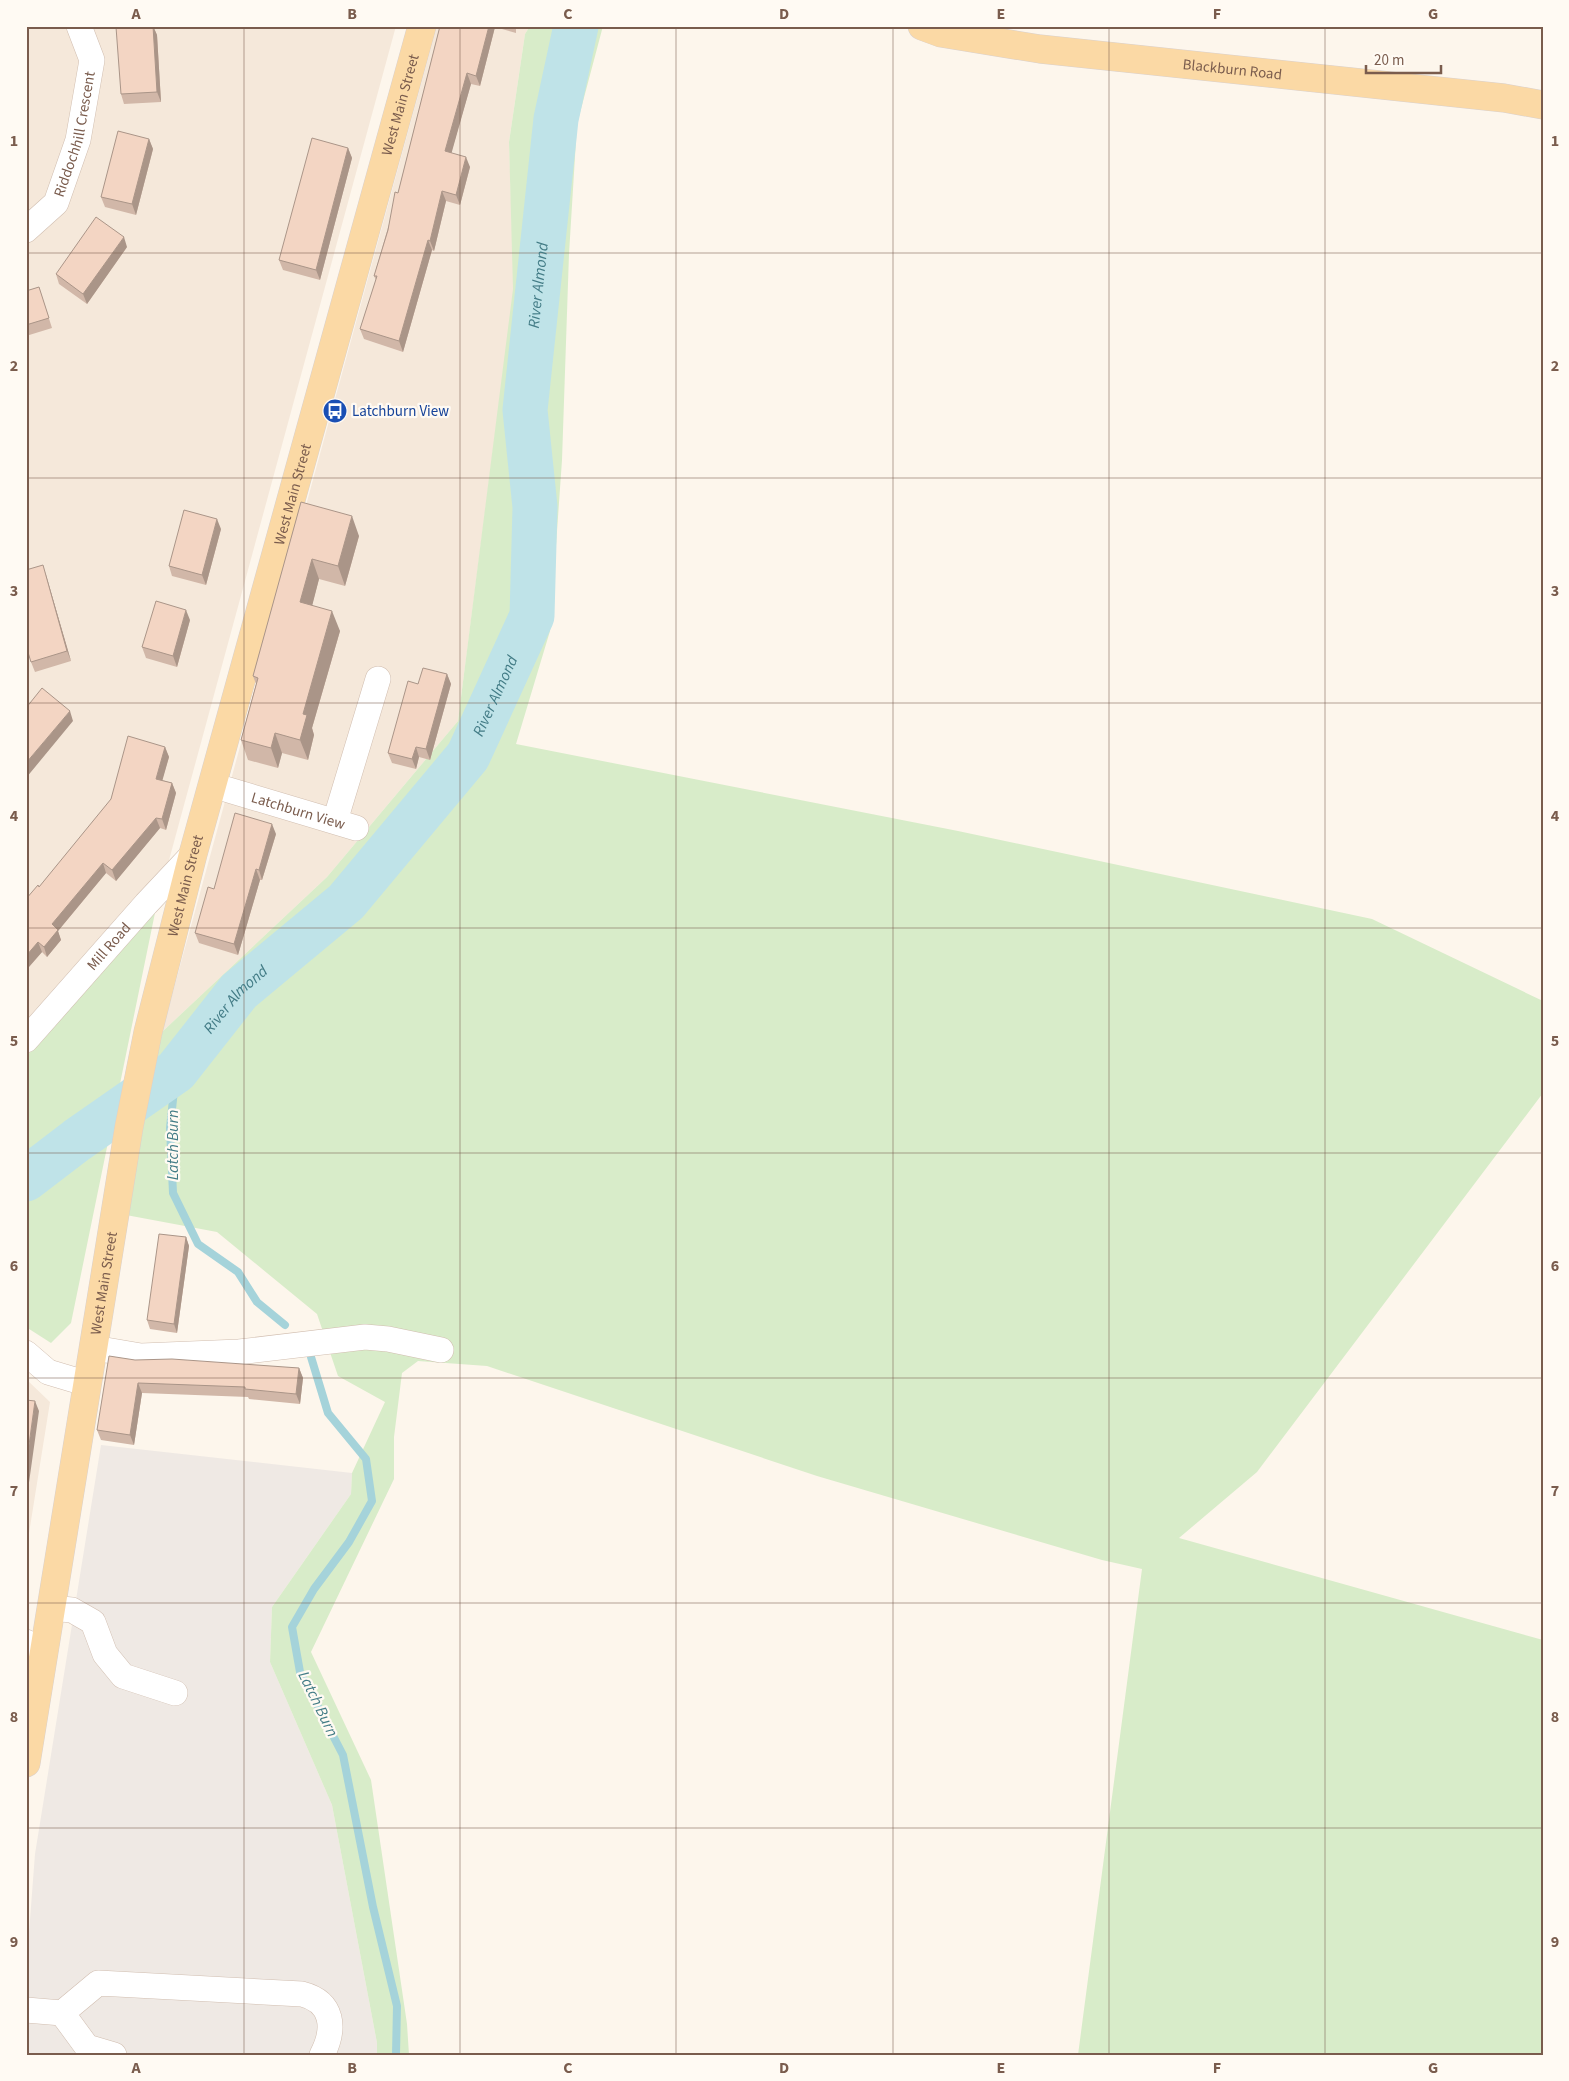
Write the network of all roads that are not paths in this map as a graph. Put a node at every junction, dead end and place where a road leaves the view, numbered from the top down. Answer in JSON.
{"nodes":[{"id":1,"x":79,"y":26,"type":"edge"},
{"id":2,"x":422,"y":26,"type":"edge"},
{"id":3,"x":922,"y":26,"type":"edge"},
{"id":4,"x":1543,"y":105,"type":"edge"},
{"id":5,"x":26,"y":230,"type":"edge"},
{"id":6,"x":378,"y":679,"type":"dead end"},
{"id":7,"x":212,"y":785,"type":"junction"},
{"id":8,"x":193,"y":854,"type":"junction"},
{"id":9,"x":26,"y":1040,"type":"edge"},
{"id":10,"x":94,"y":1348,"type":"junction"},
{"id":11,"x":441,"y":1350,"type":"dead end"},
{"id":12,"x":26,"y":1352,"type":"edge"},
{"id":13,"x":88,"y":1384,"type":"junction"},
{"id":14,"x":52,"y":1608,"type":"junction"},
{"id":15,"x":35,"y":1650,"type":"edge"},
{"id":16,"x":174,"y":1693,"type":"dead end"},
{"id":17,"x":26,"y":1763,"type":"edge"},
{"id":18,"x":26,"y":2010,"type":"edge"},
{"id":19,"x":62,"y":2013,"type":"junction"},
{"id":20,"x":114,"y":2055,"type":"edge"},
{"id":21,"x":322,"y":2055,"type":"edge"}],
"edges":[{"from":1,"to":5,"type":"street","name":"Riddochhill Crescent"},
{"from":2,"to":7,"type":"main road","name":"West Main Street"},
{"from":3,"to":4,"type":"main road","name":"Blackburn Road"},
{"from":6,"to":7,"type":"street","name":"Latchburn View"},
{"from":7,"to":8,"type":"main road","name":"West Main Street"},
{"from":8,"to":9,"type":"street","name":"Mill Road"},
{"from":8,"to":10,"type":"main road","name":"West Main Street"},
{"from":10,"to":11,"type":"street"},
{"from":10,"to":13,"type":"main road","name":"West Main Street"},
{"from":12,"to":13,"type":"street"},
{"from":13,"to":14,"type":"main road","name":"West Main Street"},
{"from":14,"to":15,"type":"main road","name":"West Main Street"},
{"from":14,"to":16,"type":"street"},
{"from":15,"to":17,"type":"main road","name":"West Main Street"},
{"from":18,"to":19,"type":"street"},
{"from":19,"to":20,"type":"street"},
{"from":19,"to":21,"type":"street"}]}
